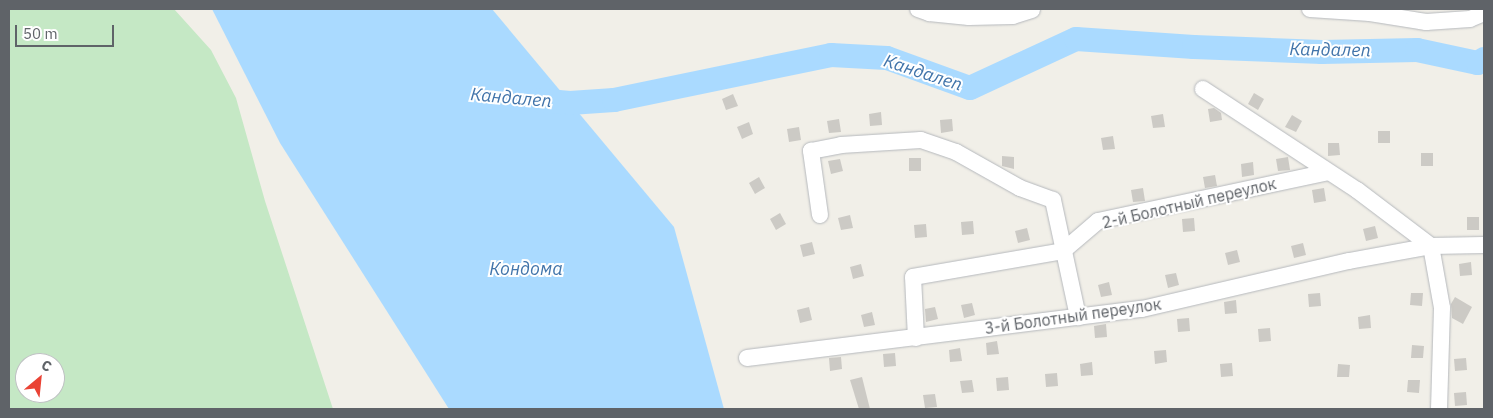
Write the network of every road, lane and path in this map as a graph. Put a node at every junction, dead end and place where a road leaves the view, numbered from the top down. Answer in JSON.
{"nodes":[{"id":1,"x":918,"y":9,"type":"edge"},
{"id":2,"x":1310,"y":9,"type":"edge"},
{"id":3,"x":1032,"y":10,"type":"dead end"},
{"id":4,"x":1484,"y":13,"type":"edge"},
{"id":5,"x":1203,"y":89,"type":"dead end"},
{"id":6,"x":1328,"y":172,"type":"junction"},
{"id":7,"x":820,"y":216,"type":"dead end"},
{"id":8,"x":1484,"y":245,"type":"edge"},
{"id":9,"x":1431,"y":246,"type":"junction"},
{"id":10,"x":1063,"y":251,"type":"junction"},
{"id":11,"x":1078,"y":317,"type":"junction"},
{"id":12,"x":916,"y":338,"type":"junction"},
{"id":13,"x":747,"y":358,"type":"dead end"},
{"id":14,"x":1439,"y":409,"type":"edge"}],
"edges":[{"from":1,"to":3,"type":"street"},
{"from":2,"to":4,"type":"street"},
{"from":5,"to":6,"type":"street"},
{"from":6,"to":9,"type":"street"},
{"from":6,"to":10,"type":"street","name":"2-й Болотный переулок"},
{"from":7,"to":10,"type":"street"},
{"from":8,"to":9,"type":"street","name":"3-й Болотный переулок"},
{"from":9,"to":11,"type":"street","name":"3-й Болотный переулок"},
{"from":9,"to":14,"type":"street"},
{"from":10,"to":11,"type":"street"},
{"from":10,"to":12,"type":"street"},
{"from":11,"to":12,"type":"street","name":"3-й Болотный переулок"},
{"from":12,"to":13,"type":"street","name":"3-й Болотный переулок"}]}
